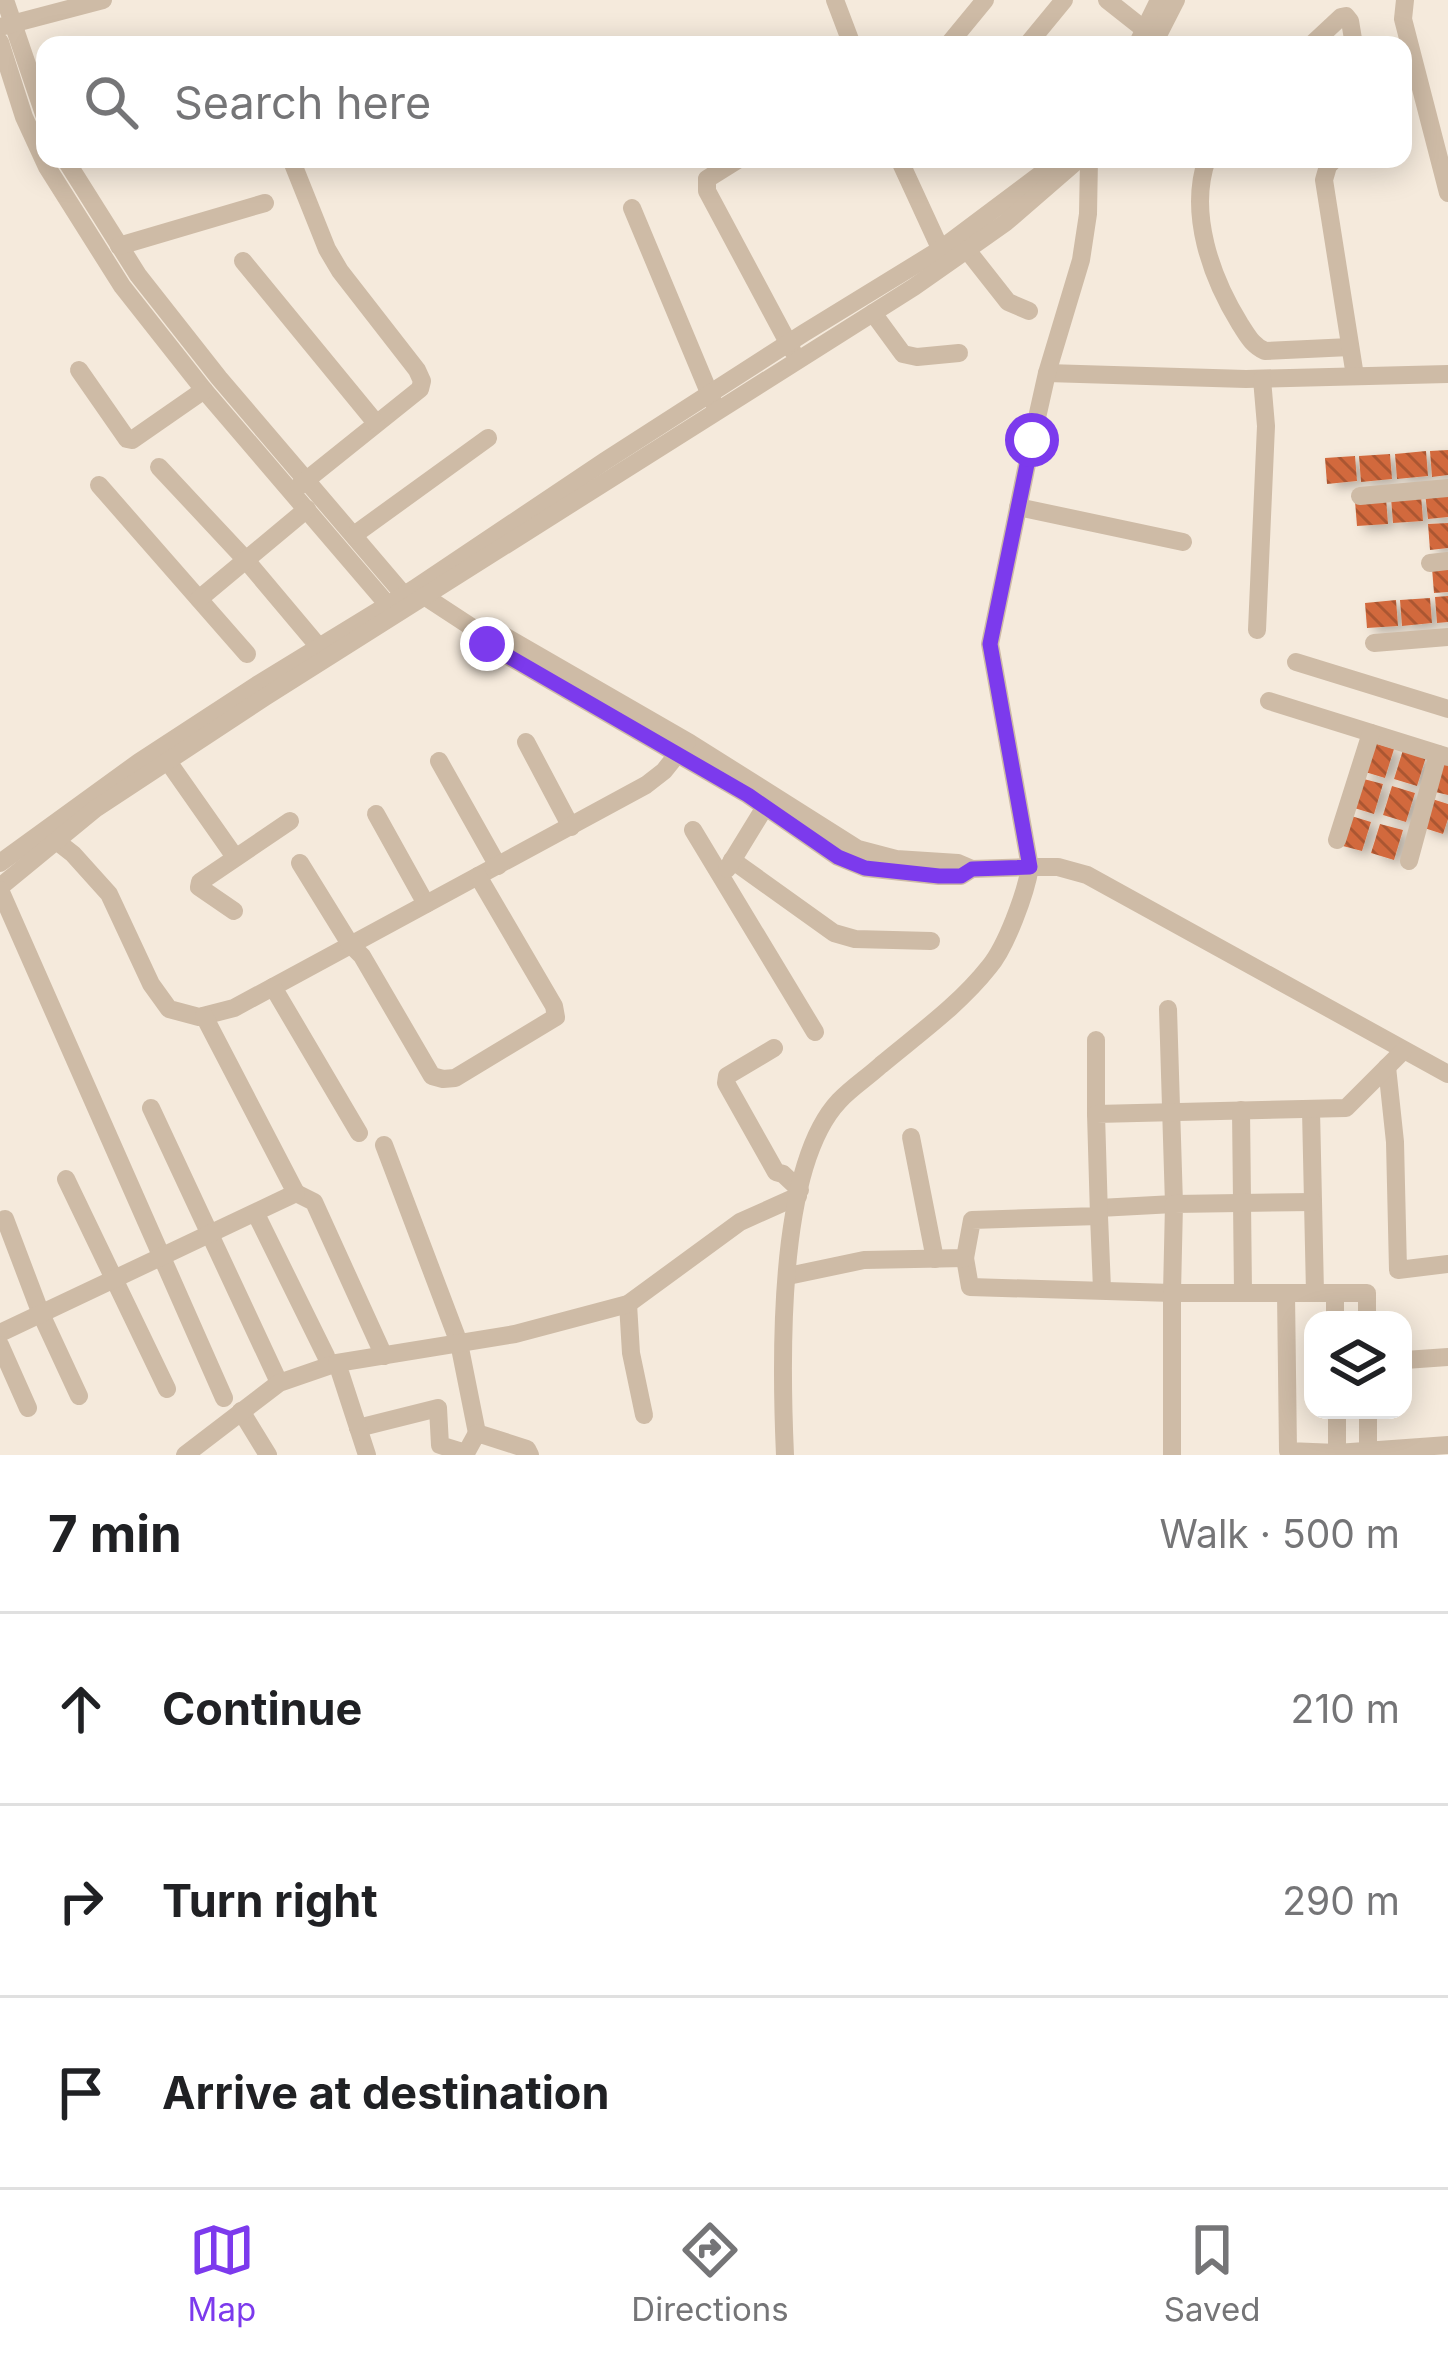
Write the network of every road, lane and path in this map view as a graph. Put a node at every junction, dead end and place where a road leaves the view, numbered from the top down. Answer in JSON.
{"nodes":[{"id":1,"x":5,"y":0,"type":"edge"},
{"id":2,"x":103,"y":0,"type":"edge"},
{"id":3,"x":835,"y":0,"type":"edge"},
{"id":4,"x":985,"y":0,"type":"edge"},
{"id":5,"x":1064,"y":0,"type":"edge"},
{"id":6,"x":1107,"y":0,"type":"edge"},
{"id":7,"x":1159,"y":0,"type":"edge"},
{"id":8,"x":1176,"y":0,"type":"edge"},
{"id":9,"x":1405,"y":0,"type":"edge"},
{"id":10,"x":7,"y":25,"type":"edge"},
{"id":11,"x":849,"y":36,"type":"edge"},
{"id":12,"x":955,"y":36,"type":"edge"},
{"id":13,"x":1034,"y":36,"type":"edge"},
{"id":14,"x":1141,"y":36,"type":"edge"},
{"id":15,"x":1146,"y":36,"type":"edge"},
{"id":16,"x":1148,"y":36,"type":"edge"},
{"id":17,"x":1321,"y":36,"type":"edge"},
{"id":18,"x":1352,"y":36,"type":"edge"},
{"id":19,"x":1407,"y":36,"type":"edge"},
{"id":20,"x":0,"y":42,"type":"edge"},
{"id":21,"x":1412,"y":54,"type":"edge"},
{"id":22,"x":36,"y":95,"type":"edge"},
{"id":23,"x":36,"y":130,"type":"edge"},
{"id":24,"x":69,"y":168,"type":"edge"},
{"id":25,"x":70,"y":168,"type":"edge"},
{"id":26,"x":295,"y":168,"type":"edge"},
{"id":27,"x":725,"y":168,"type":"edge"},
{"id":28,"x":903,"y":168,"type":"edge"},
{"id":29,"x":1050,"y":168,"type":"edge"},
{"id":30,"x":1069,"y":168,"type":"edge"},
{"id":31,"x":1089,"y":168,"type":"edge"},
{"id":32,"x":1205,"y":168,"type":"edge"},
{"id":33,"x":1327,"y":168,"type":"edge"},
{"id":34,"x":1448,"y":194,"type":"edge"},
{"id":35,"x":265,"y":203,"type":"dead end"},
{"id":36,"x":632,"y":208,"type":"dead end"},
{"id":37,"x":119,"y":246,"type":"junction"},
{"id":38,"x":967,"y":250,"type":"junction"},
{"id":39,"x":944,"y":256,"type":"junction"},
{"id":40,"x":243,"y":261,"type":"dead end"},
{"id":41,"x":122,"y":269,"type":"junction"},
{"id":42,"x":1029,"y":311,"type":"dead end"},
{"id":43,"x":873,"y":313,"type":"junction"},
{"id":44,"x":1350,"y":346,"type":"junction"},
{"id":45,"x":793,"y":351,"type":"junction"},
{"id":46,"x":959,"y":353,"type":"dead end"},
{"id":47,"x":79,"y":370,"type":"dead end"},
{"id":48,"x":1047,"y":373,"type":"junction"},
{"id":49,"x":1448,"y":374,"type":"edge"},
{"id":50,"x":1355,"y":376,"type":"junction"},
{"id":51,"x":1262,"y":379,"type":"junction"},
{"id":52,"x":204,"y":390,"type":"junction"},
{"id":53,"x":714,"y":403,"type":"junction"},
{"id":54,"x":376,"y":424,"type":"junction"},
{"id":55,"x":488,"y":437,"type":"dead end"},
{"id":56,"x":159,"y":467,"type":"dead end"},
{"id":57,"x":99,"y":485,"type":"dead end"},
{"id":58,"x":298,"y":487,"type":"junction"},
{"id":59,"x":1448,"y":488,"type":"edge"},
{"id":60,"x":1360,"y":496,"type":"dead end"},
{"id":61,"x":1018,"y":507,"type":"junction"},
{"id":62,"x":307,"y":509,"type":"junction"},
{"id":63,"x":354,"y":535,"type":"junction"},
{"id":64,"x":1183,"y":542,"type":"dead end"},
{"id":65,"x":245,"y":559,"type":"junction"},
{"id":66,"x":408,"y":597,"type":"junction"},
{"id":67,"x":199,"y":599,"type":"junction"},
{"id":68,"x":1257,"y":630,"type":"dead end"},
{"id":69,"x":1448,"y":637,"type":"edge"},
{"id":70,"x":1374,"y":643,"type":"dead end"},
{"id":71,"x":319,"y":647,"type":"junction"},
{"id":72,"x":247,"y":654,"type":"dead end"},
{"id":73,"x":1295,"y":662,"type":"dead end"},
{"id":74,"x":1269,"y":701,"type":"dead end"},
{"id":75,"x":1448,"y":709,"type":"edge"},
{"id":76,"x":1371,"y":733,"type":"junction"},
{"id":77,"x":526,"y":742,"type":"dead end"},
{"id":78,"x":683,"y":748,"type":"junction"},
{"id":79,"x":1443,"y":755,"type":"edge"},
{"id":80,"x":164,"y":756,"type":"junction"},
{"id":81,"x":440,"y":760,"type":"dead end"},
{"id":82,"x":765,"y":807,"type":"junction"},
{"id":83,"x":376,"y":814,"type":"dead end"},
{"id":84,"x":290,"y":821,"type":"dead end"},
{"id":85,"x":571,"y":827,"type":"junction"},
{"id":86,"x":693,"y":830,"type":"dead end"},
{"id":87,"x":49,"y":836,"type":"junction"},
{"id":88,"x":1337,"y":839,"type":"dead end"},
{"id":89,"x":235,"y":857,"type":"junction"},
{"id":90,"x":732,"y":860,"type":"junction"},
{"id":91,"x":1409,"y":861,"type":"dead end"},
{"id":92,"x":0,"y":863,"type":"edge"},
{"id":93,"x":301,"y":863,"type":"dead end"},
{"id":94,"x":498,"y":866,"type":"junction"},
{"id":95,"x":1030,"y":867,"type":"junction"},
{"id":96,"x":972,"y":869,"type":"junction"},
{"id":97,"x":478,"y":877,"type":"junction"},
{"id":98,"x":722,"y":878,"type":"junction"},
{"id":99,"x":0,"y":888,"type":"edge"},
{"id":100,"x":426,"y":904,"type":"junction"},
{"id":101,"x":234,"y":910,"type":"dead end"},
{"id":102,"x":931,"y":941,"type":"dead end"},
{"id":103,"x":350,"y":944,"type":"junction"},
{"id":104,"x":273,"y":987,"type":"junction"},
{"id":105,"x":1168,"y":1009,"type":"dead end"},
{"id":106,"x":204,"y":1016,"type":"junction"},
{"id":107,"x":814,"y":1032,"type":"dead end"},
{"id":108,"x":1096,"y":1040,"type":"dead end"},
{"id":109,"x":774,"y":1048,"type":"dead end"},
{"id":110,"x":1403,"y":1051,"type":"junction"},
{"id":111,"x":1387,"y":1067,"type":"junction"},
{"id":112,"x":1448,"y":1074,"type":"edge"},
{"id":113,"x":151,"y":1108,"type":"dead end"},
{"id":114,"x":1311,"y":1110,"type":"junction"},
{"id":115,"x":1241,"y":1111,"type":"junction"},
{"id":116,"x":1170,"y":1112,"type":"junction"},
{"id":117,"x":1096,"y":1114,"type":"junction"},
{"id":118,"x":358,"y":1133,"type":"dead end"},
{"id":119,"x":911,"y":1137,"type":"dead end"},
{"id":120,"x":384,"y":1145,"type":"dead end"},
{"id":121,"x":66,"y":1179,"type":"dead end"},
{"id":122,"x":296,"y":1193,"type":"junction"},
{"id":123,"x":799,"y":1193,"type":"junction"},
{"id":124,"x":1243,"y":1202,"type":"junction"},
{"id":125,"x":1313,"y":1202,"type":"junction"},
{"id":126,"x":1174,"y":1204,"type":"junction"},
{"id":127,"x":1099,"y":1212,"type":"junction"},
{"id":128,"x":256,"y":1214,"type":"junction"},
{"id":129,"x":5,"y":1219,"type":"dead end"},
{"id":130,"x":209,"y":1234,"type":"junction"},
{"id":131,"x":161,"y":1258,"type":"junction"},
{"id":132,"x":965,"y":1258,"type":"junction"},
{"id":133,"x":934,"y":1259,"type":"junction"},
{"id":134,"x":1448,"y":1264,"type":"edge"},
{"id":135,"x":788,"y":1276,"type":"junction"},
{"id":136,"x":113,"y":1280,"type":"junction"},
{"id":137,"x":1102,"y":1289,"type":"junction"},
{"id":138,"x":1172,"y":1293,"type":"junction"},
{"id":139,"x":1243,"y":1293,"type":"junction"},
{"id":140,"x":1286,"y":1293,"type":"junction"},
{"id":141,"x":1325,"y":1293,"type":"junction"},
{"id":142,"x":628,"y":1304,"type":"junction"},
{"id":143,"x":1332,"y":1311,"type":"edge"},
{"id":144,"x":1367,"y":1311,"type":"edge"},
{"id":145,"x":41,"y":1314,"type":"junction"},
{"id":146,"x":0,"y":1333,"type":"edge"},
{"id":147,"x":459,"y":1343,"type":"junction"},
{"id":148,"x":0,"y":1345,"type":"edge"},
{"id":149,"x":384,"y":1356,"type":"junction"},
{"id":150,"x":1448,"y":1357,"type":"edge"},
{"id":151,"x":332,"y":1360,"type":"junction"},
{"id":152,"x":1412,"y":1360,"type":"edge"},
{"id":153,"x":276,"y":1376,"type":"dead end"},
{"id":154,"x":166,"y":1389,"type":"dead end"},
{"id":155,"x":80,"y":1396,"type":"dead end"},
{"id":156,"x":233,"y":1404,"type":"junction"},
{"id":157,"x":28,"y":1408,"type":"dead end"},
{"id":158,"x":644,"y":1415,"type":"dead end"},
{"id":159,"x":1336,"y":1419,"type":"edge"},
{"id":160,"x":1368,"y":1419,"type":"edge"},
{"id":161,"x":358,"y":1428,"type":"junction"},
{"id":162,"x":477,"y":1433,"type":"junction"},
{"id":163,"x":1448,"y":1445,"type":"edge"},
{"id":164,"x":1369,"y":1451,"type":"junction"},
{"id":165,"x":1337,"y":1453,"type":"edge"},
{"id":166,"x":185,"y":1455,"type":"edge"},
{"id":167,"x":268,"y":1455,"type":"edge"},
{"id":168,"x":367,"y":1455,"type":"edge"},
{"id":169,"x":530,"y":1455,"type":"edge"},
{"id":170,"x":785,"y":1455,"type":"edge"},
{"id":171,"x":1172,"y":1455,"type":"edge"}],
"edges":[{"from":1,"to":10,"type":"street"},
{"from":2,"to":10,"type":"street"},
{"from":3,"to":11,"type":"street"},
{"from":4,"to":12,"type":"street"},
{"from":5,"to":13,"type":"street"},
{"from":6,"to":14,"type":"street"},
{"from":7,"to":15,"type":"street"},
{"from":8,"to":16,"type":"street"},
{"from":9,"to":19,"type":"street"},
{"from":10,"to":22,"type":"street"},
{"from":17,"to":18,"type":"street"},
{"from":20,"to":23,"type":"street"},
{"from":21,"to":34,"type":"street"},
{"from":24,"to":41,"type":"street"},
{"from":25,"to":37,"type":"street"},
{"from":26,"to":54,"type":"street"},
{"from":27,"to":45,"type":"street"},
{"from":28,"to":39,"type":"street"},
{"from":29,"to":39,"type":"street"},
{"from":30,"to":38,"type":"street"},
{"from":31,"to":48,"type":"street"},
{"from":32,"to":44,"type":"street"},
{"from":33,"to":44,"type":"street"},
{"from":35,"to":37,"type":"street"},
{"from":36,"to":53,"type":"street"},
{"from":37,"to":41,"type":"street"},
{"from":38,"to":39,"type":"street"},
{"from":38,"to":42,"type":"street"},
{"from":39,"to":43,"type":"street"},
{"from":39,"to":45,"type":"street"},
{"from":40,"to":54,"type":"street"},
{"from":41,"to":52,"type":"street"},
{"from":41,"to":58,"type":"street"},
{"from":43,"to":45,"type":"street"},
{"from":43,"to":46,"type":"street"},
{"from":44,"to":50,"type":"street"},
{"from":45,"to":53,"type":"street"},
{"from":47,"to":52,"type":"street"},
{"from":48,"to":51,"type":"street"},
{"from":48,"to":61,"type":"street"},
{"from":49,"to":50,"type":"street"},
{"from":50,"to":51,"type":"street"},
{"from":51,"to":68,"type":"street"},
{"from":52,"to":58,"type":"street"},
{"from":53,"to":66,"type":"street"},
{"from":54,"to":58,"type":"street"},
{"from":55,"to":63,"type":"street"},
{"from":56,"to":65,"type":"street"},
{"from":57,"to":67,"type":"street"},
{"from":58,"to":62,"type":"street"},
{"from":58,"to":63,"type":"street"},
{"from":59,"to":60,"type":"street"},
{"from":61,"to":64,"type":"street"},
{"from":61,"to":95,"type":"street"},
{"from":62,"to":65,"type":"street"},
{"from":62,"to":66,"type":"street"},
{"from":63,"to":66,"type":"street"},
{"from":65,"to":67,"type":"street"},
{"from":65,"to":71,"type":"street"},
{"from":66,"to":71,"type":"street"},
{"from":66,"to":78,"type":"street"},
{"from":66,"to":80,"type":"street"},
{"from":67,"to":72,"type":"street"},
{"from":69,"to":70,"type":"street"},
{"from":71,"to":80,"type":"street"},
{"from":73,"to":75,"type":"street"},
{"from":74,"to":76,"type":"street"},
{"from":76,"to":79,"type":"street"},
{"from":76,"to":88,"type":"street"},
{"from":77,"to":85,"type":"street"},
{"from":78,"to":82,"type":"street"},
{"from":78,"to":85,"type":"street"},
{"from":78,"to":96,"type":"street"},
{"from":79,"to":91,"type":"street"},
{"from":80,"to":87,"type":"street"},
{"from":80,"to":89,"type":"street"},
{"from":81,"to":94,"type":"street"},
{"from":82,"to":90,"type":"street"},
{"from":82,"to":96,"type":"street"},
{"from":83,"to":100,"type":"street"},
{"from":84,"to":89,"type":"street"},
{"from":85,"to":94,"type":"street"},
{"from":86,"to":98,"type":"street"},
{"from":87,"to":92,"type":"street"},
{"from":87,"to":99,"type":"street"},
{"from":87,"to":106,"type":"street"},
{"from":89,"to":101,"type":"street"},
{"from":90,"to":98,"type":"street"},
{"from":90,"to":102,"type":"street"},
{"from":93,"to":103,"type":"street"},
{"from":94,"to":97,"type":"street"},
{"from":95,"to":96,"type":"street"},
{"from":95,"to":110,"type":"street"},
{"from":95,"to":123,"type":"street"},
{"from":97,"to":100,"type":"street"},
{"from":97,"to":103,"type":"street"},
{"from":98,"to":107,"type":"street"},
{"from":99,"to":131,"type":"street"},
{"from":100,"to":103,"type":"street"},
{"from":103,"to":104,"type":"street"},
{"from":104,"to":106,"type":"street"},
{"from":104,"to":118,"type":"street"},
{"from":105,"to":116,"type":"street"},
{"from":106,"to":122,"type":"street"},
{"from":108,"to":117,"type":"street"},
{"from":109,"to":123,"type":"street"},
{"from":110,"to":111,"type":"street"},
{"from":110,"to":112,"type":"street"},
{"from":111,"to":114,"type":"street"},
{"from":111,"to":134,"type":"street"},
{"from":113,"to":130,"type":"street"},
{"from":114,"to":115,"type":"street"},
{"from":114,"to":125,"type":"street"},
{"from":115,"to":116,"type":"street"},
{"from":115,"to":124,"type":"street"},
{"from":116,"to":117,"type":"street"},
{"from":116,"to":126,"type":"street"},
{"from":117,"to":127,"type":"street"},
{"from":119,"to":133,"type":"street"},
{"from":120,"to":147,"type":"street"},
{"from":121,"to":136,"type":"street"},
{"from":122,"to":128,"type":"street"},
{"from":122,"to":149,"type":"street"},
{"from":123,"to":135,"type":"street"},
{"from":123,"to":142,"type":"street"},
{"from":124,"to":125,"type":"street"},
{"from":124,"to":126,"type":"street"},
{"from":124,"to":139,"type":"street"},
{"from":125,"to":141,"type":"street"},
{"from":126,"to":127,"type":"street"},
{"from":126,"to":138,"type":"street"},
{"from":127,"to":132,"type":"street"},
{"from":127,"to":137,"type":"street"},
{"from":128,"to":130,"type":"street"},
{"from":128,"to":151,"type":"street"},
{"from":129,"to":145,"type":"street"},
{"from":130,"to":131,"type":"street"},
{"from":130,"to":153,"type":"street"},
{"from":131,"to":136,"type":"street"},
{"from":131,"to":156,"type":"street"},
{"from":132,"to":133,"type":"street"},
{"from":132,"to":137,"type":"street"},
{"from":133,"to":135,"type":"street"},
{"from":135,"to":170,"type":"street"},
{"from":136,"to":145,"type":"street"},
{"from":136,"to":154,"type":"street"},
{"from":137,"to":138,"type":"street"},
{"from":138,"to":139,"type":"street"},
{"from":138,"to":171,"type":"street"},
{"from":139,"to":140,"type":"street"},
{"from":140,"to":141,"type":"street"},
{"from":140,"to":165,"type":"street"},
{"from":141,"to":143,"type":"street"},
{"from":141,"to":144,"type":"street"},
{"from":142,"to":147,"type":"street"},
{"from":142,"to":158,"type":"street"},
{"from":145,"to":146,"type":"street"},
{"from":145,"to":155,"type":"street"},
{"from":147,"to":149,"type":"street"},
{"from":147,"to":162,"type":"street"},
{"from":148,"to":157,"type":"street"},
{"from":149,"to":151,"type":"street"},
{"from":150,"to":152,"type":"street"},
{"from":151,"to":156,"type":"street"},
{"from":151,"to":161,"type":"street"},
{"from":156,"to":166,"type":"street"},
{"from":156,"to":167,"type":"street"},
{"from":159,"to":165,"type":"street"},
{"from":160,"to":164,"type":"street"},
{"from":161,"to":162,"type":"street"},
{"from":161,"to":168,"type":"street"},
{"from":162,"to":169,"type":"street"},
{"from":163,"to":164,"type":"street"},
{"from":164,"to":165,"type":"street"}]}
